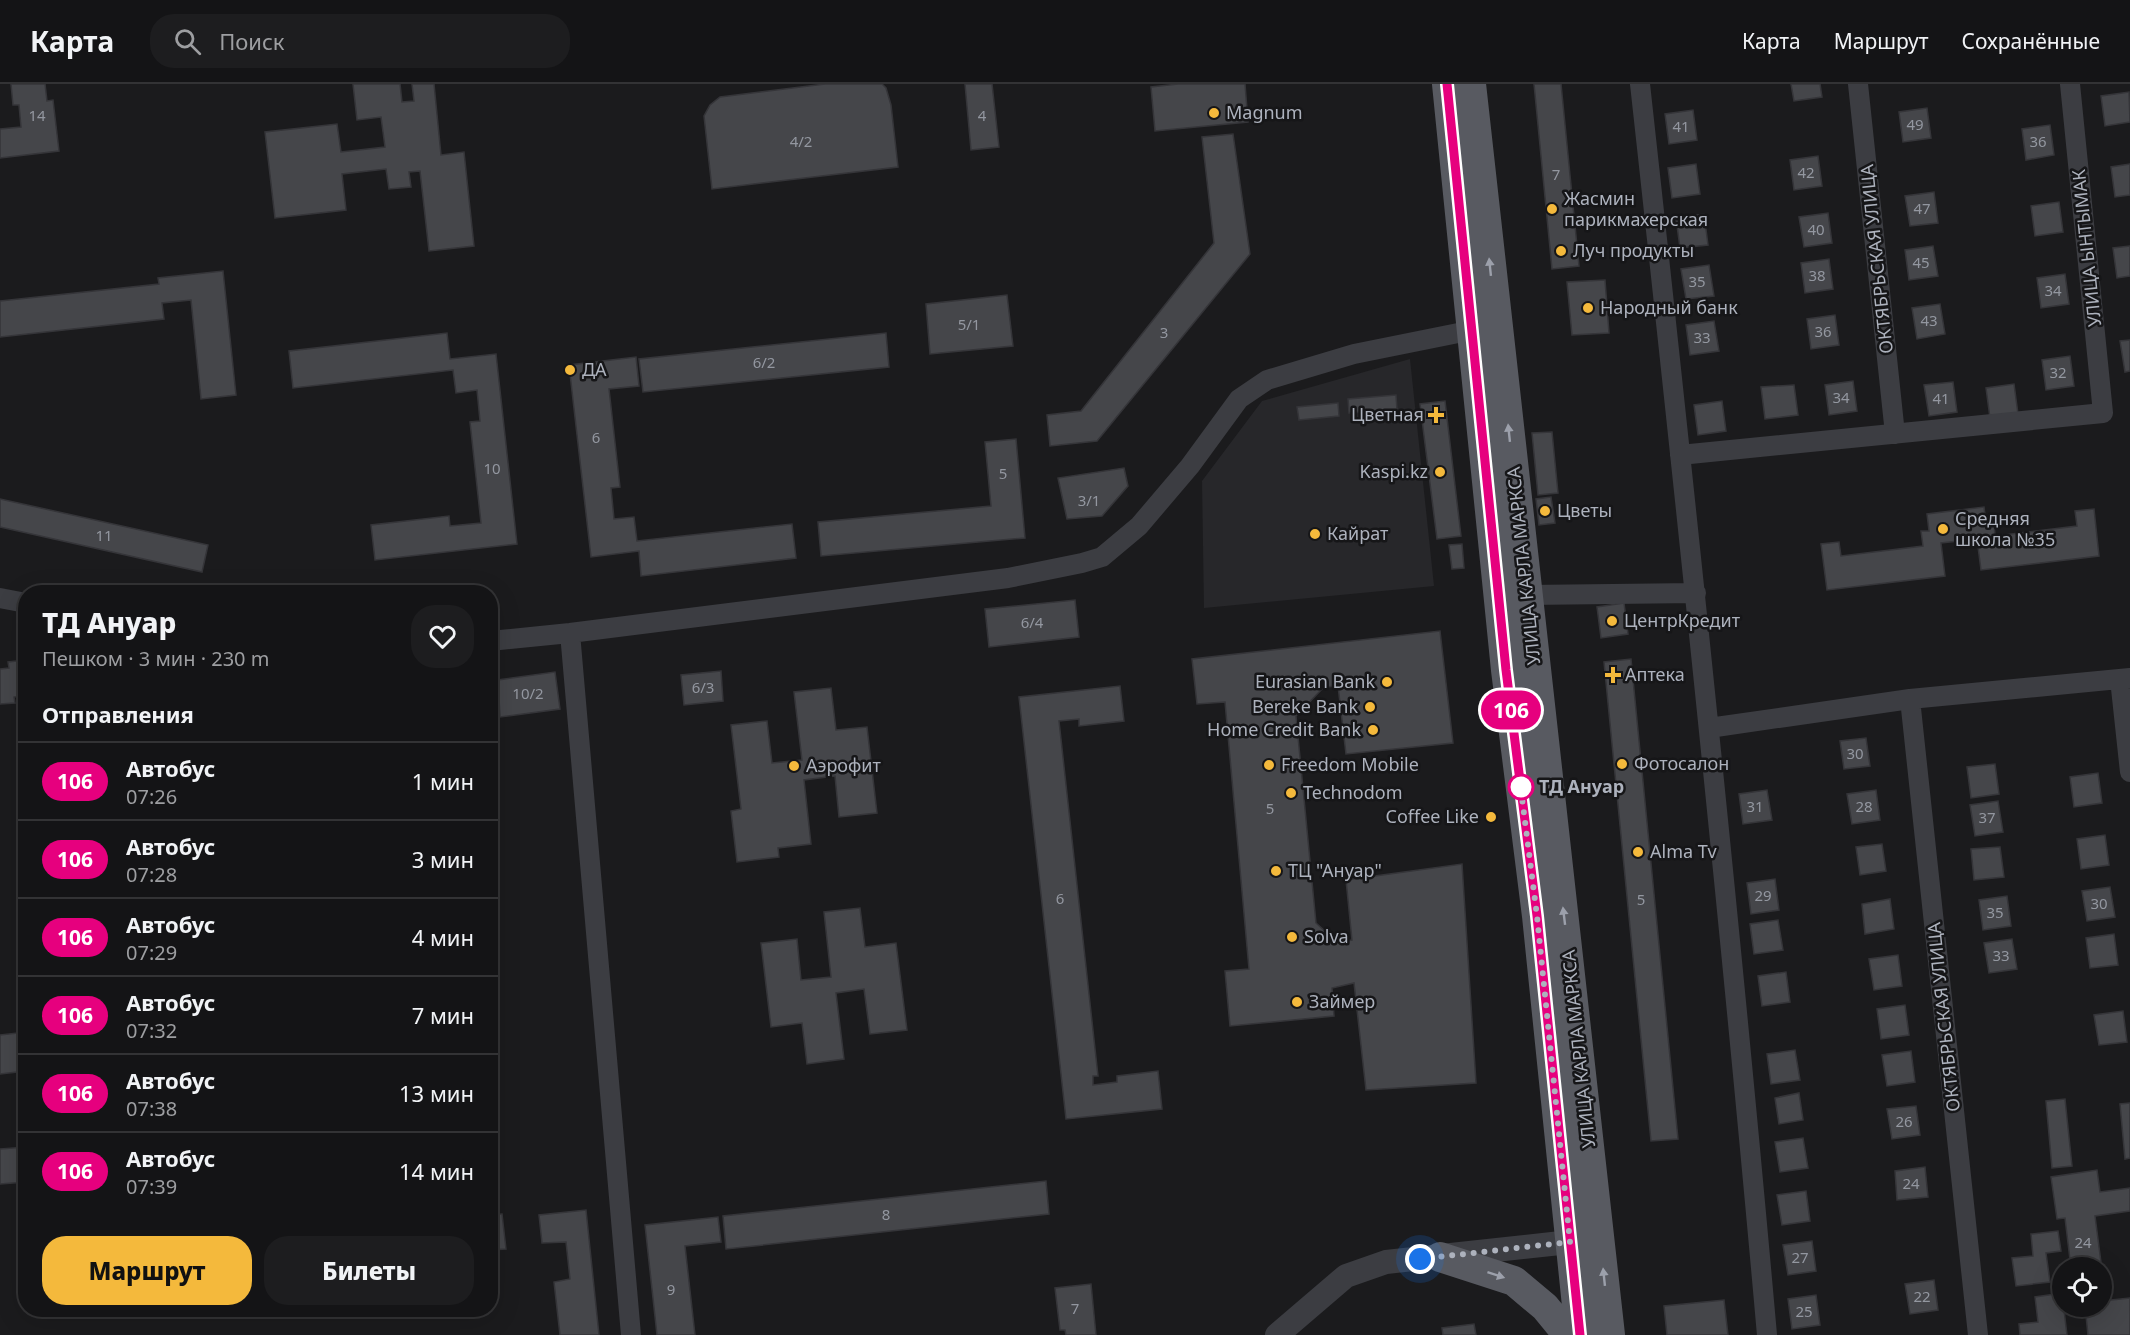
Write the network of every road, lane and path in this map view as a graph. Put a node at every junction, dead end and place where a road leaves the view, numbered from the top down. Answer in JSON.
{"nodes":[{"id":1,"x":1447,"y":84,"type":"edge"},
{"id":2,"x":1471,"y":84,"type":"edge"},
{"id":3,"x":1640,"y":84,"type":"edge"},
{"id":4,"x":1858,"y":84,"type":"edge"},
{"id":5,"x":2070,"y":84,"type":"edge"},
{"id":6,"x":1484,"y":328,"type":"junction"},
{"id":7,"x":1895,"y":434,"type":"junction"},
{"id":8,"x":1680,"y":455,"type":"junction"},
{"id":9,"x":1696,"y":593,"type":"junction"},
{"id":10,"x":1527,"y":595,"type":"junction"},
{"id":11,"x":0,"y":598,"type":"edge"},
{"id":12,"x":18,"y":601,"type":"edge"},
{"id":13,"x":570,"y":633,"type":"junction"},
{"id":14,"x":498,"y":639,"type":"edge"},
{"id":15,"x":2125,"y":678,"type":"edge"},
{"id":16,"x":1910,"y":699,"type":"junction"},
{"id":17,"x":1709,"y":728,"type":"junction"},
{"id":18,"x":2130,"y":772,"type":"edge"},
{"id":19,"x":1600,"y":1239,"type":"junction"},
{"id":20,"x":1570,"y":1242,"type":"junction"},
{"id":21,"x":1440,"y":1257,"type":"junction"},
{"id":22,"x":631,"y":1335,"type":"edge"},
{"id":23,"x":1277,"y":1335,"type":"edge"},
{"id":24,"x":1568,"y":1335,"type":"edge"},
{"id":25,"x":1580,"y":1335,"type":"edge"},
{"id":26,"x":1610,"y":1335,"type":"edge"},
{"id":27,"x":1767,"y":1335,"type":"edge"},
{"id":28,"x":1978,"y":1335,"type":"edge"}],
"edges":[{"from":1,"to":6,"type":"main road","name":"УЛИЦА КАРЛА МАРКСА"},
{"from":6,"to":2,"type":"main road","name":"УЛИЦА КАРЛА МАРКСА","one_way":true},
{"from":3,"to":8,"type":"street"},
{"from":4,"to":7,"type":"street","name":"ОКТЯБРЬСКАЯ УЛИЦА"},
{"from":5,"to":7,"type":"street","name":"УЛИЦА ЫНТЫМАК"},
{"from":10,"to":6,"type":"main road","name":"УЛИЦА КАРЛА МАРКСА","one_way":true},
{"from":6,"to":13,"type":"street"},
{"from":6,"to":20,"type":"main road","name":"УЛИЦА КАРЛА МАРКСА"},
{"from":7,"to":8,"type":"street"},
{"from":8,"to":9,"type":"street"},
{"from":9,"to":10,"type":"street"},
{"from":9,"to":17,"type":"street"},
{"from":19,"to":10,"type":"main road","name":"УЛИЦА КАРЛА МАРКСА","one_way":true},
{"from":11,"to":12,"type":"street"},
{"from":13,"to":14,"type":"street"},
{"from":13,"to":22,"type":"street"},
{"from":15,"to":16,"type":"street"},
{"from":15,"to":18,"type":"street"},
{"from":16,"to":17,"type":"street"},
{"from":16,"to":28,"type":"street","name":"ОКТЯБРЬСКАЯ УЛИЦА"},
{"from":17,"to":27,"type":"street"},
{"from":19,"to":20,"type":"street"},
{"from":26,"to":19,"type":"main road","name":"УЛИЦА КАРЛА МАРКСА","one_way":true},
{"from":20,"to":21,"type":"street"},
{"from":20,"to":25,"type":"main road","name":"УЛИЦА КАРЛА МАРКСА"},
{"from":21,"to":23,"type":"street"},
{"from":21,"to":24,"type":"main road","one_way":true}]}
